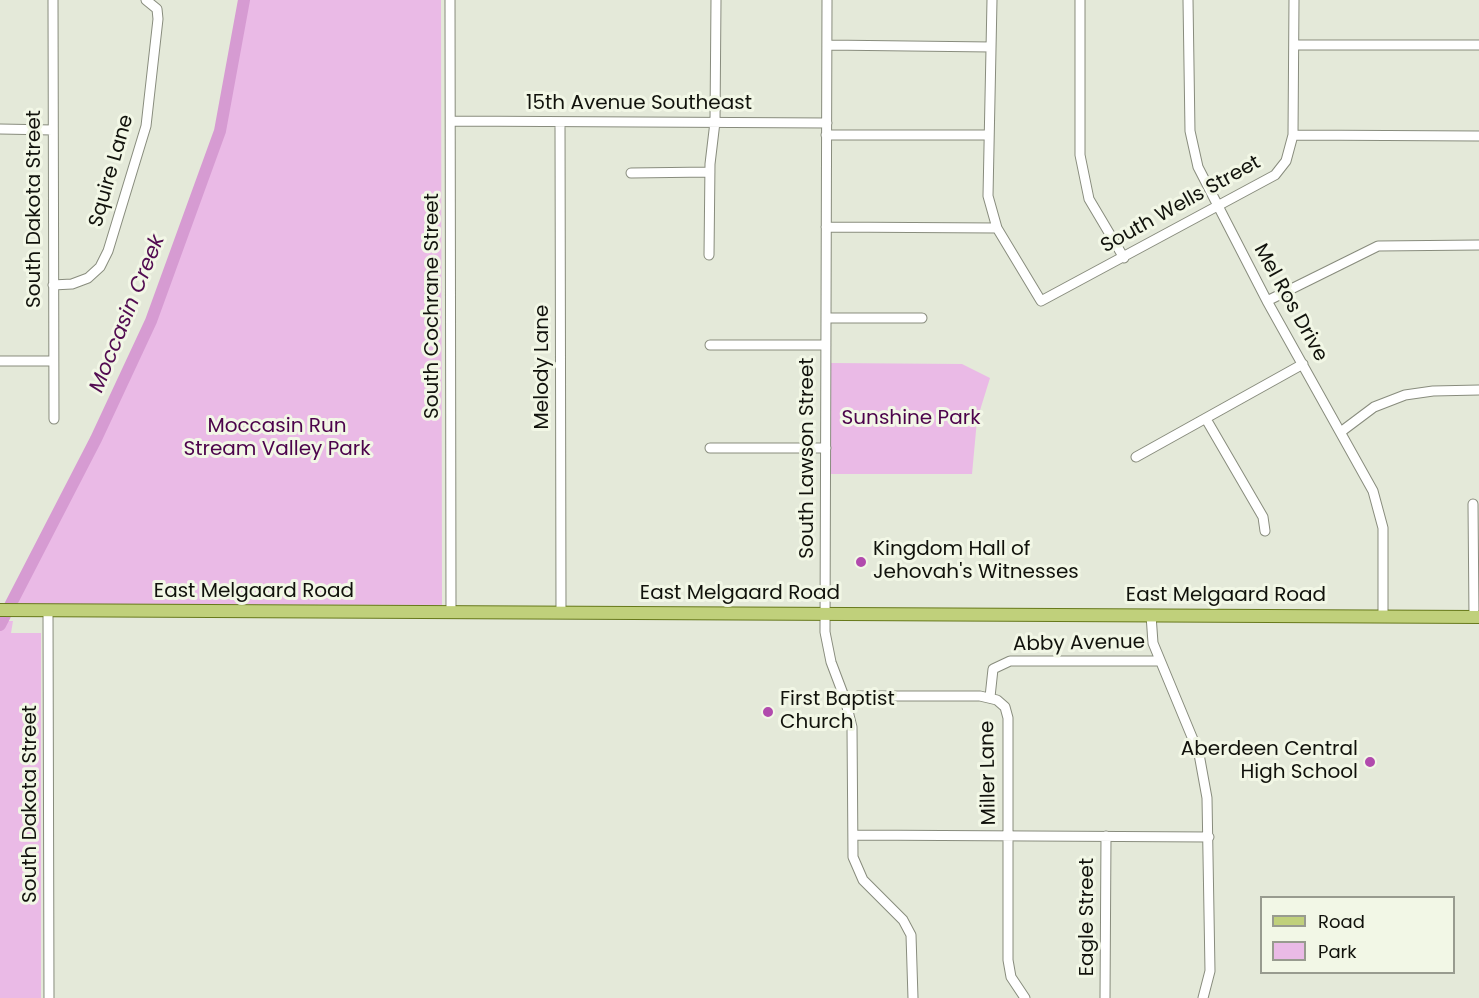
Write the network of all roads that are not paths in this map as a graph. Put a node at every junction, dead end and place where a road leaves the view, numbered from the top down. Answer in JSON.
{"nodes":[{"id":1,"x":53,"y":0,"type":"edge"},
{"id":2,"x":146,"y":0,"type":"edge"},
{"id":3,"x":450,"y":0,"type":"edge"},
{"id":4,"x":716,"y":0,"type":"edge"},
{"id":5,"x":827,"y":0,"type":"edge"},
{"id":6,"x":992,"y":0,"type":"edge"},
{"id":7,"x":1080,"y":0,"type":"edge"},
{"id":8,"x":1188,"y":0,"type":"edge"},
{"id":9,"x":1294,"y":0,"type":"edge"},
{"id":10,"x":827,"y":45,"type":"junction"},
{"id":11,"x":1294,"y":45,"type":"junction"},
{"id":12,"x":1479,"y":45,"type":"edge"},
{"id":13,"x":991,"y":47,"type":"junction"},
{"id":14,"x":451,"y":121,"type":"junction"},
{"id":15,"x":560,"y":122,"type":"junction"},
{"id":16,"x":715,"y":122,"type":"junction"},
{"id":17,"x":826,"y":123,"type":"junction"},
{"id":18,"x":0,"y":129,"type":"edge"},
{"id":19,"x":53,"y":130,"type":"junction"},
{"id":20,"x":826,"y":135,"type":"junction"},
{"id":21,"x":989,"y":135,"type":"junction"},
{"id":22,"x":1293,"y":135,"type":"junction"},
{"id":23,"x":1479,"y":136,"type":"edge"},
{"id":24,"x":631,"y":172,"type":"dead end"},
{"id":25,"x":710,"y":172,"type":"junction"},
{"id":26,"x":1218,"y":207,"type":"junction"},
{"id":27,"x":826,"y":227,"type":"junction"},
{"id":28,"x":998,"y":228,"type":"junction"},
{"id":29,"x":1479,"y":245,"type":"edge"},
{"id":30,"x":709,"y":255,"type":"dead end"},
{"id":31,"x":1124,"y":258,"type":"junction"},
{"id":32,"x":53,"y":285,"type":"junction"},
{"id":33,"x":1267,"y":300,"type":"junction"},
{"id":34,"x":826,"y":318,"type":"junction"},
{"id":35,"x":922,"y":318,"type":"dead end"},
{"id":36,"x":710,"y":345,"type":"dead end"},
{"id":37,"x":826,"y":345,"type":"junction"},
{"id":38,"x":0,"y":361,"type":"edge"},
{"id":39,"x":54,"y":362,"type":"junction"},
{"id":40,"x":1303,"y":364,"type":"junction"},
{"id":41,"x":1479,"y":390,"type":"edge"},
{"id":42,"x":1206,"y":418,"type":"junction"},
{"id":43,"x":54,"y":419,"type":"dead end"},
{"id":44,"x":1342,"y":431,"type":"junction"},
{"id":45,"x":711,"y":448,"type":"dead end"},
{"id":46,"x":826,"y":448,"type":"junction"},
{"id":47,"x":1136,"y":457,"type":"dead end"},
{"id":48,"x":1473,"y":504,"type":"dead end"},
{"id":49,"x":1265,"y":531,"type":"dead end"},
{"id":50,"x":0,"y":610,"type":"edge"},
{"id":51,"x":48,"y":611,"type":"junction"},
{"id":52,"x":451,"y":612,"type":"junction"},
{"id":53,"x":561,"y":613,"type":"junction"},
{"id":54,"x":825,"y":614,"type":"junction"},
{"id":55,"x":1151,"y":615,"type":"junction"},
{"id":56,"x":1383,"y":616,"type":"junction"},
{"id":57,"x":1476,"y":617,"type":"edge"},
{"id":58,"x":1160,"y":661,"type":"junction"},
{"id":59,"x":990,"y":697,"type":"junction"},
{"id":60,"x":845,"y":699,"type":"junction"},
{"id":61,"x":853,"y":836,"type":"junction"},
{"id":62,"x":1008,"y":836,"type":"junction"},
{"id":63,"x":1106,"y":836,"type":"junction"},
{"id":64,"x":1209,"y":837,"type":"junction"},
{"id":65,"x":49,"y":998,"type":"edge"},
{"id":66,"x":913,"y":998,"type":"edge"},
{"id":67,"x":1025,"y":998,"type":"edge"},
{"id":68,"x":1105,"y":998,"type":"edge"},
{"id":69,"x":1203,"y":998,"type":"edge"}],
"edges":[{"from":1,"to":19,"type":"street","name":"South Dakota Street"},
{"from":2,"to":32,"type":"street","name":"Squire Lane"},
{"from":3,"to":14,"type":"street","name":"South Cochrane Street"},
{"from":4,"to":16,"type":"street"},
{"from":5,"to":10,"type":"street","name":"South Lawson Street"},
{"from":6,"to":13,"type":"street"},
{"from":7,"to":31,"type":"street"},
{"from":8,"to":26,"type":"street","name":"Mel Ros Drive"},
{"from":9,"to":11,"type":"street","name":"South Wells Street"},
{"from":10,"to":13,"type":"street"},
{"from":10,"to":17,"type":"street","name":"South Lawson Street"},
{"from":11,"to":12,"type":"street"},
{"from":11,"to":22,"type":"street","name":"South Wells Street"},
{"from":13,"to":21,"type":"street"},
{"from":14,"to":15,"type":"street","name":"15th Avenue Southeast"},
{"from":14,"to":52,"type":"street","name":"South Cochrane Street"},
{"from":15,"to":16,"type":"street","name":"15th Avenue Southeast"},
{"from":15,"to":53,"type":"street","name":"Melody Lane"},
{"from":16,"to":17,"type":"street","name":"15th Avenue Southeast"},
{"from":16,"to":25,"type":"street"},
{"from":17,"to":20,"type":"street","name":"South Lawson Street"},
{"from":18,"to":19,"type":"street"},
{"from":19,"to":32,"type":"street","name":"South Dakota Street"},
{"from":20,"to":21,"type":"street"},
{"from":20,"to":27,"type":"street","name":"South Lawson Street"},
{"from":21,"to":28,"type":"street"},
{"from":22,"to":23,"type":"street"},
{"from":22,"to":26,"type":"street","name":"South Wells Street"},
{"from":24,"to":25,"type":"street"},
{"from":25,"to":30,"type":"street"},
{"from":26,"to":31,"type":"street","name":"South Wells Street"},
{"from":26,"to":33,"type":"street","name":"Mel Ros Drive"},
{"from":27,"to":28,"type":"street"},
{"from":27,"to":34,"type":"street","name":"South Lawson Street"},
{"from":28,"to":31,"type":"street","name":"South Wells Street"},
{"from":29,"to":33,"type":"street"},
{"from":32,"to":39,"type":"street","name":"South Dakota Street"},
{"from":33,"to":40,"type":"street","name":"Mel Ros Drive"},
{"from":34,"to":35,"type":"street"},
{"from":34,"to":37,"type":"street","name":"South Lawson Street"},
{"from":36,"to":37,"type":"street"},
{"from":37,"to":46,"type":"street","name":"South Lawson Street"},
{"from":38,"to":39,"type":"street"},
{"from":39,"to":43,"type":"street","name":"South Dakota Street"},
{"from":40,"to":42,"type":"street"},
{"from":40,"to":44,"type":"street","name":"Mel Ros Drive"},
{"from":41,"to":44,"type":"street"},
{"from":42,"to":47,"type":"street"},
{"from":42,"to":49,"type":"street"},
{"from":44,"to":56,"type":"street","name":"Mel Ros Drive"},
{"from":45,"to":46,"type":"street"},
{"from":46,"to":54,"type":"street","name":"South Lawson Street"},
{"from":48,"to":57,"type":"street"},
{"from":50,"to":51,"type":"main road","name":"East Melgaard Road"},
{"from":51,"to":52,"type":"main road","name":"East Melgaard Road"},
{"from":51,"to":65,"type":"street","name":"South Dakota Street"},
{"from":52,"to":53,"type":"main road","name":"East Melgaard Road"},
{"from":53,"to":54,"type":"main road","name":"East Melgaard Road"},
{"from":54,"to":55,"type":"main road","name":"East Melgaard Road"},
{"from":54,"to":60,"type":"street","name":"South Lawson Street"},
{"from":55,"to":56,"type":"main road","name":"East Melgaard Road"},
{"from":55,"to":58,"type":"street"},
{"from":56,"to":57,"type":"main road","name":"East Melgaard Road"},
{"from":58,"to":59,"type":"street","name":"Abby Avenue"},
{"from":58,"to":64,"type":"street"},
{"from":59,"to":60,"type":"street","name":"Miller Lane"},
{"from":59,"to":62,"type":"street","name":"Miller Lane"},
{"from":60,"to":61,"type":"street","name":"South Lawson Street"},
{"from":61,"to":62,"type":"street"},
{"from":61,"to":66,"type":"street","name":"South Lawson Street"},
{"from":62,"to":63,"type":"street"},
{"from":62,"to":67,"type":"street","name":"Miller Lane"},
{"from":63,"to":64,"type":"street"},
{"from":63,"to":68,"type":"street","name":"Eagle Street"},
{"from":64,"to":69,"type":"street"}]}
